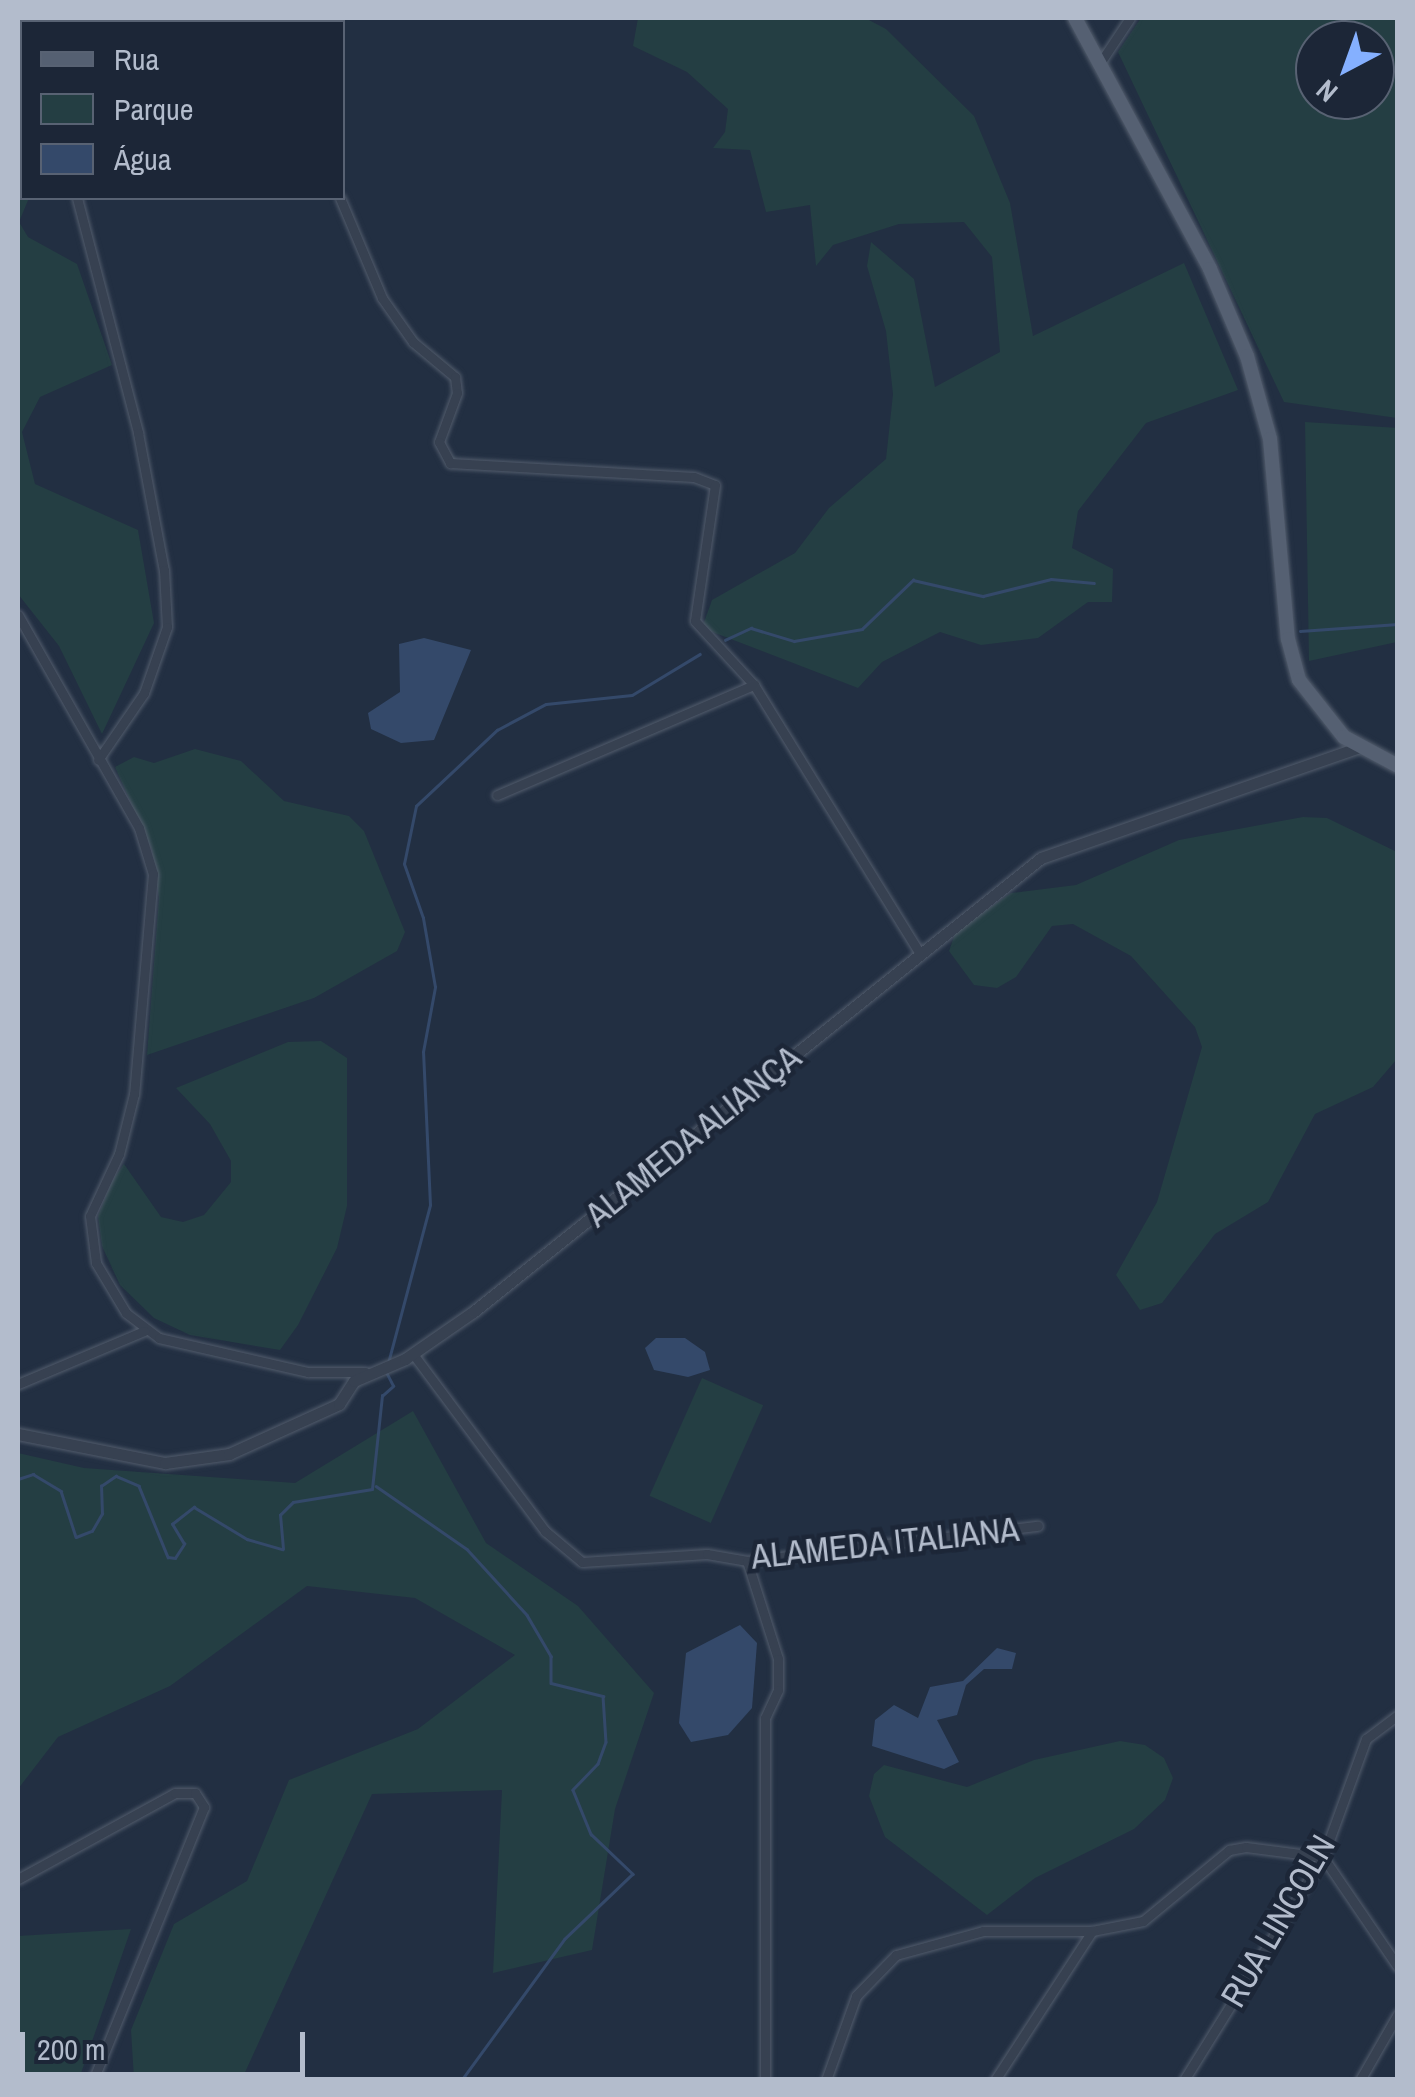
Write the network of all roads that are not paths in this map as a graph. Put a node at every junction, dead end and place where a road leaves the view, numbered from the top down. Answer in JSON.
{"nodes":[{"id":1,"x":1075,"y":18,"type":"edge"},
{"id":2,"x":1130,"y":18,"type":"edge"},
{"id":3,"x":1100,"y":63,"type":"junction"},
{"id":4,"x":78,"y":200,"type":"edge"},
{"id":5,"x":341,"y":200,"type":"edge"},
{"id":6,"x":18,"y":615,"type":"edge"},
{"id":7,"x":754,"y":685,"type":"junction"},
{"id":8,"x":1359,"y":747,"type":"junction"},
{"id":9,"x":98,"y":760,"type":"junction"},
{"id":10,"x":1398,"y":766,"type":"edge"},
{"id":11,"x":498,"y":794,"type":"dead end"},
{"id":12,"x":920,"y":954,"type":"junction"},
{"id":13,"x":144,"y":1331,"type":"junction"},
{"id":14,"x":409,"y":1357,"type":"junction"},
{"id":15,"x":381,"y":1371,"type":"junction"},
{"id":16,"x":18,"y":1384,"type":"edge"},
{"id":17,"x":18,"y":1434,"type":"edge"},
{"id":18,"x":1038,"y":1526,"type":"dead end"},
{"id":19,"x":747,"y":1561,"type":"junction"},
{"id":20,"x":1398,"y":1715,"type":"edge"},
{"id":21,"x":1323,"y":1857,"type":"junction"},
{"id":22,"x":18,"y":1879,"type":"edge"},
{"id":23,"x":1092,"y":1930,"type":"junction"},
{"id":24,"x":1398,"y":1967,"type":"edge"},
{"id":25,"x":1398,"y":2014,"type":"edge"},
{"id":26,"x":93,"y":2080,"type":"edge"},
{"id":27,"x":764,"y":2080,"type":"edge"},
{"id":28,"x":826,"y":2080,"type":"edge"},
{"id":29,"x":995,"y":2080,"type":"edge"},
{"id":30,"x":1184,"y":2080,"type":"edge"},
{"id":31,"x":1360,"y":2080,"type":"edge"}],
"edges":[{"from":1,"to":3,"type":"main road"},
{"from":2,"to":3,"type":"street"},
{"from":3,"to":8,"type":"main road"},
{"from":4,"to":9,"type":"street"},
{"from":5,"to":7,"type":"street"},
{"from":6,"to":9,"type":"street"},
{"from":7,"to":11,"type":"street"},
{"from":7,"to":12,"type":"street"},
{"from":8,"to":10,"type":"main road"},
{"from":8,"to":12,"type":"street","name":"ALAMEDA ALIANÇA"},
{"from":9,"to":13,"type":"street"},
{"from":12,"to":14,"type":"street","name":"ALAMEDA ALIANÇA"},
{"from":13,"to":15,"type":"street"},
{"from":13,"to":16,"type":"street"},
{"from":14,"to":15,"type":"street","name":"ALAMEDA ALIANÇA"},
{"from":14,"to":19,"type":"street","name":"ALAMEDA ITALIANA"},
{"from":15,"to":17,"type":"street","name":"ALAMEDA ALIANÇA"},
{"from":18,"to":19,"type":"street","name":"ALAMEDA ITALIANA"},
{"from":19,"to":27,"type":"street"},
{"from":20,"to":21,"type":"street","name":"RUA LINCOLN"},
{"from":21,"to":23,"type":"street"},
{"from":21,"to":24,"type":"street"},
{"from":21,"to":30,"type":"street","name":"RUA LINCOLN"},
{"from":22,"to":26,"type":"street"},
{"from":23,"to":28,"type":"street"},
{"from":23,"to":29,"type":"street"},
{"from":25,"to":31,"type":"street"}]}
